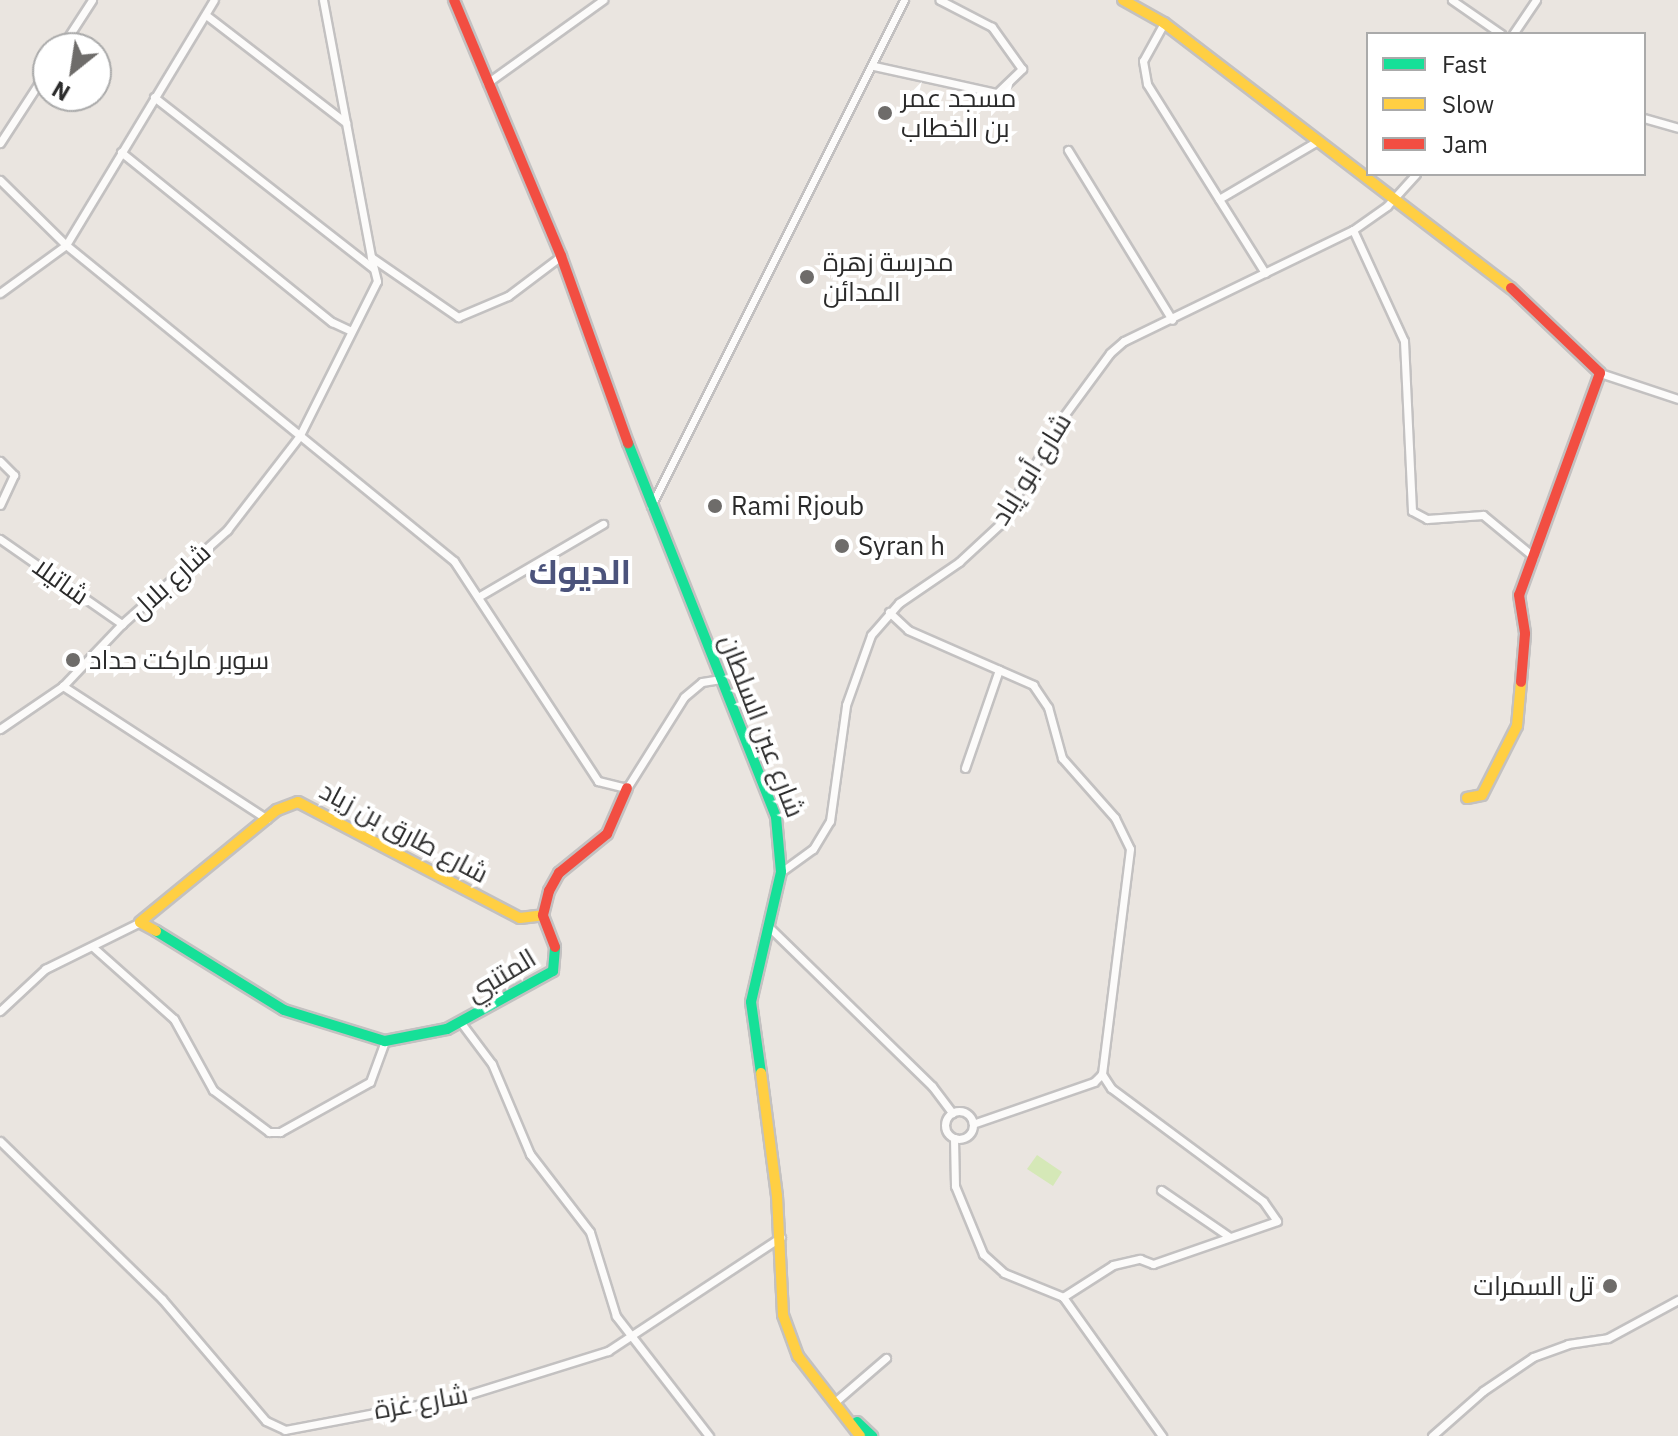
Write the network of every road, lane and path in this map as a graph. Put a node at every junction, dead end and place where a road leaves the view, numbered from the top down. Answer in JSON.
{"nodes":[{"id":1,"x":92,"y":0,"type":"edge"},
{"id":2,"x":214,"y":0,"type":"edge"},
{"id":3,"x":323,"y":0,"type":"edge"},
{"id":4,"x":454,"y":0,"type":"edge"},
{"id":5,"x":603,"y":0,"type":"edge"},
{"id":6,"x":904,"y":0,"type":"edge"},
{"id":7,"x":940,"y":0,"type":"edge"},
{"id":8,"x":1123,"y":0,"type":"edge"},
{"id":9,"x":1452,"y":0,"type":"edge"},
{"id":10,"x":1536,"y":0,"type":"edge"},
{"id":11,"x":206,"y":15,"type":"junction"},
{"id":12,"x":1164,"y":23,"type":"junction"},
{"id":13,"x":71,"y":32,"type":"edge"},
{"id":14,"x":1498,"y":32,"type":"edge"},
{"id":15,"x":1514,"y":32,"type":"edge"},
{"id":16,"x":874,"y":66,"type":"junction"},
{"id":17,"x":485,"y":85,"type":"junction"},
{"id":18,"x":32,"y":94,"type":"edge"},
{"id":19,"x":154,"y":97,"type":"junction"},
{"id":20,"x":1646,"y":119,"type":"edge"},
{"id":21,"x":346,"y":123,"type":"junction"},
{"id":22,"x":1678,"y":128,"type":"edge"},
{"id":23,"x":1319,"y":140,"type":"junction"},
{"id":24,"x":0,"y":143,"type":"edge"},
{"id":25,"x":1068,"y":150,"type":"dead end"},
{"id":26,"x":121,"y":152,"type":"junction"},
{"id":27,"x":1366,"y":174,"type":"edge"},
{"id":28,"x":1369,"y":176,"type":"edge"},
{"id":29,"x":1414,"y":176,"type":"edge"},
{"id":30,"x":0,"y":180,"type":"edge"},
{"id":31,"x":1398,"y":197,"type":"junction"},
{"id":32,"x":1219,"y":199,"type":"junction"},
{"id":33,"x":1353,"y":230,"type":"junction"},
{"id":34,"x":66,"y":245,"type":"junction"},
{"id":35,"x":561,"y":256,"type":"junction"},
{"id":36,"x":371,"y":257,"type":"junction"},
{"id":37,"x":373,"y":268,"type":"junction"},
{"id":38,"x":393,"y":273,"type":"junction"},
{"id":39,"x":1265,"y":273,"type":"junction"},
{"id":40,"x":377,"y":281,"type":"junction"},
{"id":41,"x":0,"y":293,"type":"edge"},
{"id":42,"x":1172,"y":320,"type":"junction"},
{"id":43,"x":351,"y":331,"type":"junction"},
{"id":44,"x":1600,"y":373,"type":"junction"},
{"id":45,"x":1676,"y":397,"type":"edge"},
{"id":46,"x":299,"y":437,"type":"junction"},
{"id":47,"x":0,"y":461,"type":"edge"},
{"id":48,"x":0,"y":505,"type":"edge"},
{"id":49,"x":651,"y":506,"type":"junction"},
{"id":50,"x":603,"y":524,"type":"dead end"},
{"id":51,"x":0,"y":539,"type":"edge"},
{"id":52,"x":1534,"y":557,"type":"junction"},
{"id":53,"x":478,"y":597,"type":"junction"},
{"id":54,"x":889,"y":612,"type":"junction"},
{"id":55,"x":122,"y":624,"type":"junction"},
{"id":56,"x":999,"y":670,"type":"junction"},
{"id":57,"x":721,"y":679,"type":"junction"},
{"id":58,"x":63,"y":686,"type":"junction"},
{"id":59,"x":0,"y":729,"type":"edge"},
{"id":60,"x":965,"y":768,"type":"dead end"},
{"id":61,"x":627,"y":788,"type":"junction"},
{"id":62,"x":1467,"y":798,"type":"dead end"},
{"id":63,"x":267,"y":819,"type":"junction"},
{"id":64,"x":781,"y":872,"type":"junction"},
{"id":65,"x":543,"y":915,"type":"junction"},
{"id":66,"x":140,"y":922,"type":"junction"},
{"id":67,"x":769,"y":927,"type":"junction"},
{"id":68,"x":94,"y":948,"type":"junction"},
{"id":69,"x":0,"y":1011,"type":"edge"},
{"id":70,"x":462,"y":1024,"type":"junction"},
{"id":71,"x":385,"y":1041,"type":"junction"},
{"id":72,"x":1102,"y":1074,"type":"junction"},
{"id":73,"x":952,"y":1113,"type":"junction"},
{"id":74,"x":973,"y":1124,"type":"junction"},
{"id":75,"x":954,"y":1138,"type":"junction"},
{"id":76,"x":0,"y":1141,"type":"edge"},
{"id":77,"x":1161,"y":1190,"type":"dead end"},
{"id":78,"x":781,"y":1237,"type":"junction"},
{"id":79,"x":1230,"y":1237,"type":"junction"},
{"id":80,"x":1063,"y":1297,"type":"junction"},
{"id":81,"x":1678,"y":1300,"type":"edge"},
{"id":82,"x":629,"y":1334,"type":"junction"},
{"id":83,"x":886,"y":1358,"type":"dead end"},
{"id":84,"x":836,"y":1401,"type":"junction"},
{"id":85,"x":705,"y":1434,"type":"edge"},
{"id":86,"x":860,"y":1436,"type":"edge"},
{"id":87,"x":872,"y":1436,"type":"edge"},
{"id":88,"x":1162,"y":1436,"type":"edge"},
{"id":89,"x":1432,"y":1436,"type":"edge"}],
"edges":[{"from":1,"to":13,"type":"street"},
{"from":2,"to":11,"type":"street"},
{"from":3,"to":21,"type":"street"},
{"from":4,"to":17,"type":"street","name":"شارع عين السلطان"},
{"from":5,"to":17,"type":"street"},
{"from":6,"to":16,"type":"street"},
{"from":7,"to":16,"type":"street"},
{"from":8,"to":12,"type":"street"},
{"from":9,"to":14,"type":"street"},
{"from":10,"to":15,"type":"street"},
{"from":11,"to":19,"type":"street"},
{"from":11,"to":21,"type":"street"},
{"from":12,"to":23,"type":"street"},
{"from":12,"to":32,"type":"street"},
{"from":16,"to":49,"type":"street"},
{"from":17,"to":35,"type":"street","name":"شارع عين السلطان"},
{"from":18,"to":24,"type":"street"},
{"from":19,"to":26,"type":"street"},
{"from":19,"to":37,"type":"street"},
{"from":20,"to":22,"type":"street"},
{"from":21,"to":36,"type":"street"},
{"from":23,"to":27,"type":"street"},
{"from":23,"to":32,"type":"street"},
{"from":25,"to":42,"type":"street"},
{"from":26,"to":34,"type":"street"},
{"from":26,"to":43,"type":"street"},
{"from":28,"to":31,"type":"street"},
{"from":29,"to":31,"type":"street","name":"شارع أبو إياد"},
{"from":30,"to":34,"type":"street"},
{"from":31,"to":33,"type":"street","name":"شارع أبو إياد"},
{"from":31,"to":44,"type":"street"},
{"from":32,"to":39,"type":"street"},
{"from":33,"to":39,"type":"street","name":"شارع أبو إياد"},
{"from":33,"to":52,"type":"street"},
{"from":34,"to":41,"type":"street"},
{"from":34,"to":46,"type":"street"},
{"from":35,"to":38,"type":"street"},
{"from":35,"to":49,"type":"street","name":"شارع عين السلطان"},
{"from":36,"to":37,"type":"street"},
{"from":36,"to":38,"type":"street"},
{"from":37,"to":40,"type":"street"},
{"from":38,"to":40,"type":"street"},
{"from":39,"to":42,"type":"street","name":"شارع أبو إياد"},
{"from":40,"to":43,"type":"street","name":"شارع بلال"},
{"from":42,"to":54,"type":"street","name":"شارع أبو إياد"},
{"from":43,"to":46,"type":"street","name":"شارع بلال"},
{"from":44,"to":45,"type":"street"},
{"from":44,"to":52,"type":"street"},
{"from":46,"to":53,"type":"street"},
{"from":46,"to":55,"type":"street","name":"شارع بلال"},
{"from":47,"to":48,"type":"street"},
{"from":49,"to":57,"type":"street","name":"شارع عين السلطان"},
{"from":50,"to":53,"type":"street"},
{"from":51,"to":55,"type":"street","name":"شاتيلا"},
{"from":52,"to":62,"type":"street"},
{"from":53,"to":61,"type":"street"},
{"from":54,"to":56,"type":"street"},
{"from":54,"to":64,"type":"street","name":"شارع أبو إياد"},
{"from":55,"to":58,"type":"street","name":"شارع بلال"},
{"from":56,"to":60,"type":"street"},
{"from":56,"to":72,"type":"street"},
{"from":57,"to":61,"type":"street"},
{"from":57,"to":64,"type":"street","name":"شارع عين السلطان"},
{"from":58,"to":59,"type":"street","name":"شارع بلال"},
{"from":58,"to":63,"type":"street"},
{"from":61,"to":65,"type":"street"},
{"from":63,"to":65,"type":"street","name":"شارع طارق بن زياد"},
{"from":63,"to":66,"type":"street","name":"شارع طارق بن زياد"},
{"from":64,"to":67,"type":"street","name":"شارع عين السلطان"},
{"from":65,"to":70,"type":"street","name":"المتنبي"},
{"from":66,"to":68,"type":"street"},
{"from":66,"to":71,"type":"street"},
{"from":67,"to":73,"type":"street"},
{"from":67,"to":78,"type":"street","name":"شارع عين السلطان"},
{"from":68,"to":69,"type":"street"},
{"from":68,"to":71,"type":"street"},
{"from":70,"to":71,"type":"street"},
{"from":70,"to":82,"type":"street"},
{"from":72,"to":74,"type":"street"},
{"from":72,"to":79,"type":"street"},
{"from":73,"to":74,"type":"street"},
{"from":73,"to":75,"type":"street"},
{"from":74,"to":75,"type":"street"},
{"from":75,"to":80,"type":"street"},
{"from":76,"to":82,"type":"street","name":"شارع غزة"},
{"from":77,"to":79,"type":"street"},
{"from":78,"to":82,"type":"street","name":"شارع غزة"},
{"from":78,"to":84,"type":"street","name":"شارع عين السلطان"},
{"from":79,"to":80,"type":"street"},
{"from":80,"to":88,"type":"street"},
{"from":81,"to":89,"type":"street"},
{"from":82,"to":85,"type":"street"},
{"from":83,"to":84,"type":"street"},
{"from":84,"to":86,"type":"street","name":"شارع عين السلطان"},
{"from":84,"to":87,"type":"street","name":"شارع عين السلطان"}]}
